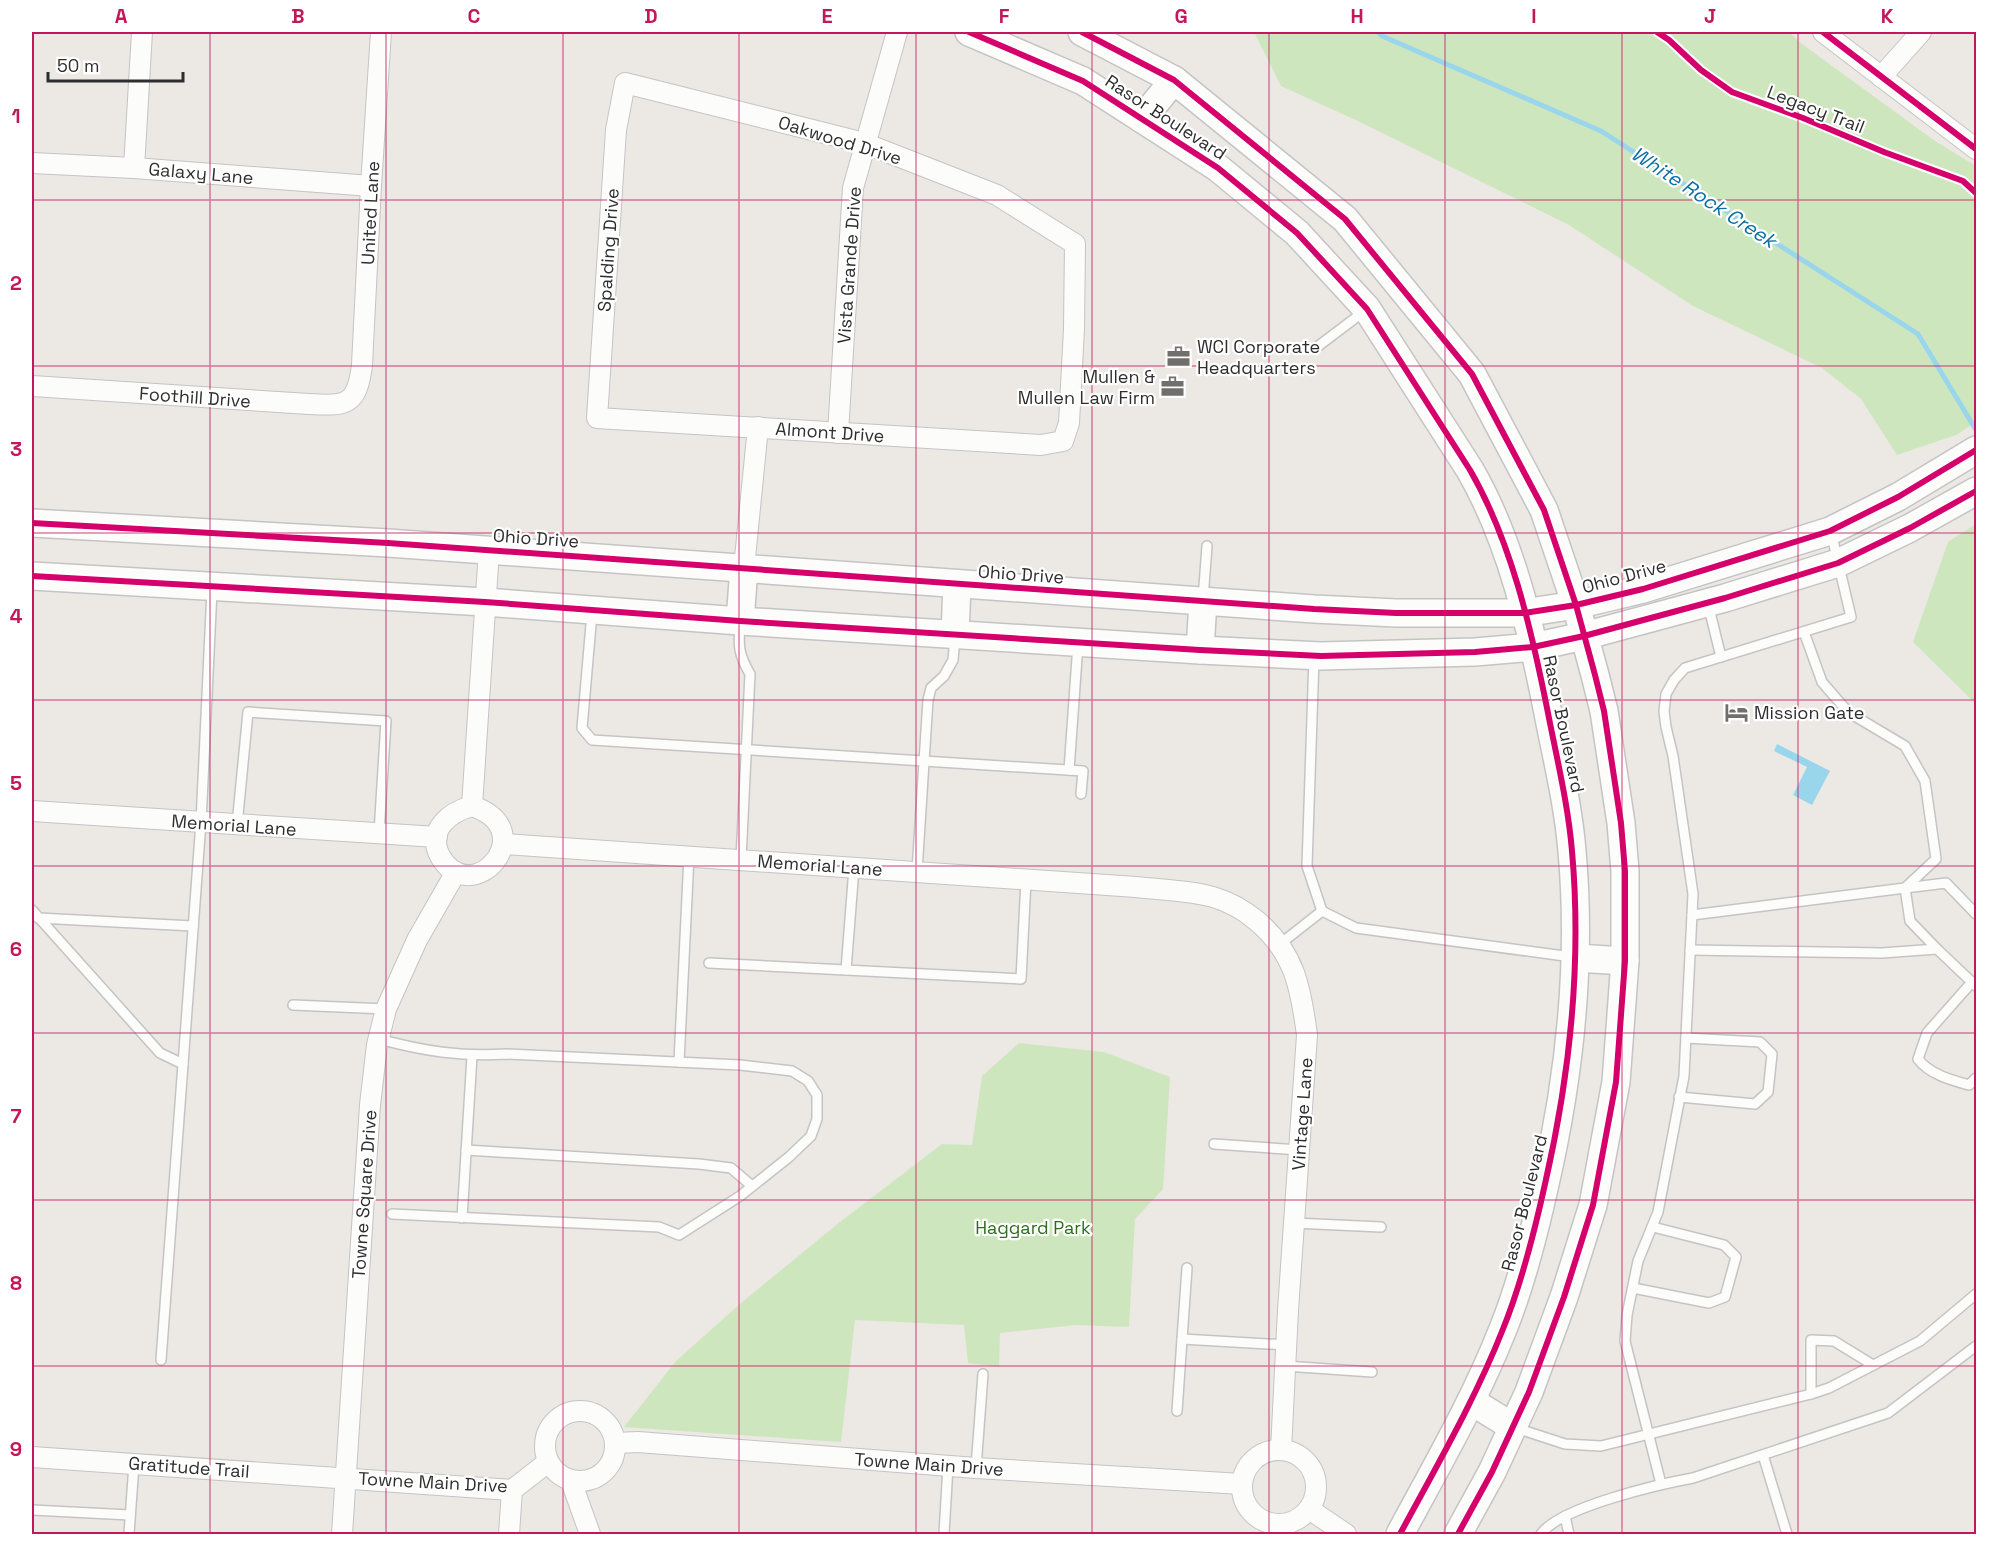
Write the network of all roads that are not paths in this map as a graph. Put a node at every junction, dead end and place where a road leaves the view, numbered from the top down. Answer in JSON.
{"nodes":[{"id":1,"x":142,"y":32,"type":"edge"},
{"id":2,"x":381,"y":32,"type":"edge"},
{"id":3,"x":897,"y":32,"type":"edge"},
{"id":4,"x":969,"y":32,"type":"edge"},
{"id":5,"x":1082,"y":32,"type":"edge"},
{"id":6,"x":1823,"y":32,"type":"edge"},
{"id":7,"x":1921,"y":32,"type":"edge"},
{"id":8,"x":1881,"y":77,"type":"junction"},
{"id":9,"x":1174,"y":81,"type":"junction"},
{"id":10,"x":625,"y":83,"type":"joint"},
{"id":11,"x":1142,"y":119,"type":"junction"},
{"id":12,"x":864,"y":143,"type":"junction"},
{"id":13,"x":1975,"y":146,"type":"edge"},
{"id":14,"x":32,"y":163,"type":"edge"},
{"id":15,"x":134,"y":168,"type":"junction"},
{"id":16,"x":371,"y":186,"type":"junction"},
{"id":17,"x":1398,"y":284,"type":"junction"},
{"id":18,"x":1367,"y":309,"type":"junction"},
{"id":19,"x":1317,"y":346,"type":"dead end"},
{"id":20,"x":32,"y":386,"type":"edge"},
{"id":21,"x":354,"y":394,"type":"joint"},
{"id":22,"x":597,"y":418,"type":"joint"},
{"id":23,"x":758,"y":427,"type":"junction"},
{"id":24,"x":838,"y":433,"type":"junction"},
{"id":25,"x":1063,"y":441,"type":"joint"},
{"id":26,"x":1967,"y":455,"type":"edge"},
{"id":27,"x":1977,"y":491,"type":"edge"},
{"id":28,"x":32,"y":523,"type":"edge"},
{"id":29,"x":1830,"y":531,"type":"junction"},
{"id":30,"x":1207,"y":546,"type":"dead end"},
{"id":31,"x":489,"y":550,"type":"junction"},
{"id":32,"x":1838,"y":563,"type":"junction"},
{"id":33,"x":744,"y":568,"type":"junction"},
{"id":34,"x":32,"y":576,"type":"edge"},
{"id":35,"x":957,"y":584,"type":"junction"},
{"id":36,"x":212,"y":587,"type":"junction"},
{"id":37,"x":1203,"y":601,"type":"junction"},
{"id":38,"x":485,"y":602,"type":"junction"},
{"id":39,"x":1708,"y":602,"type":"junction"},
{"id":40,"x":1576,"y":605,"type":"junction"},
{"id":41,"x":593,"y":610,"type":"junction"},
{"id":42,"x":1524,"y":613,"type":"junction"},
{"id":43,"x":740,"y":621,"type":"junction"},
{"id":44,"x":1804,"y":632,"type":"junction"},
{"id":45,"x":955,"y":634,"type":"junction"},
{"id":46,"x":1584,"y":636,"type":"junction"},
{"id":47,"x":1078,"y":643,"type":"junction"},
{"id":48,"x":1533,"y":647,"type":"junction"},
{"id":49,"x":1200,"y":650,"type":"junction"},
{"id":50,"x":1314,"y":656,"type":"junction"},
{"id":51,"x":1721,"y":657,"type":"junction"},
{"id":52,"x":748,"y":750,"type":"junction"},
{"id":53,"x":924,"y":761,"type":"junction"},
{"id":54,"x":1069,"y":770,"type":"junction"},
{"id":55,"x":1081,"y":794,"type":"dead end"},
{"id":56,"x":472,"y":806,"type":"junction"},
{"id":57,"x":32,"y":811,"type":"edge"},
{"id":58,"x":201,"y":822,"type":"junction"},
{"id":59,"x":237,"y":825,"type":"junction"},
{"id":60,"x":379,"y":835,"type":"junction"},
{"id":61,"x":437,"y":837,"type":"junction"},
{"id":62,"x":504,"y":844,"type":"junction"},
{"id":63,"x":689,"y":856,"type":"junction"},
{"id":64,"x":741,"y":859,"type":"junction"},
{"id":65,"x":854,"y":867,"type":"junction"},
{"id":66,"x":917,"y":871,"type":"junction"},
{"id":67,"x":456,"y":872,"type":"junction"},
{"id":68,"x":1026,"y":880,"type":"junction"},
{"id":69,"x":1136,"y":887,"type":"joint"},
{"id":70,"x":1905,"y":888,"type":"junction"},
{"id":71,"x":1322,"y":911,"type":"junction"},
{"id":72,"x":35,"y":914,"type":"edge"},
{"id":73,"x":1977,"y":914,"type":"edge"},
{"id":74,"x":1692,"y":915,"type":"junction"},
{"id":75,"x":193,"y":926,"type":"junction"},
{"id":76,"x":1280,"y":944,"type":"junction"},
{"id":77,"x":1936,"y":949,"type":"junction"},
{"id":78,"x":1690,"y":950,"type":"junction"},
{"id":79,"x":1576,"y":958,"type":"junction"},
{"id":80,"x":1625,"y":961,"type":"junction"},
{"id":81,"x":709,"y":963,"type":"dead end"},
{"id":82,"x":846,"y":970,"type":"junction"},
{"id":83,"x":1974,"y":984,"type":"edge"},
{"id":84,"x":293,"y":1005,"type":"dead end"},
{"id":85,"x":386,"y":1009,"type":"junction"},
{"id":86,"x":1686,"y":1038,"type":"junction"},
{"id":87,"x":379,"y":1039,"type":"junction"},
{"id":88,"x":472,"y":1056,"type":"junction"},
{"id":89,"x":679,"y":1062,"type":"junction"},
{"id":90,"x":183,"y":1064,"type":"junction"},
{"id":91,"x":1977,"y":1078,"type":"edge"},
{"id":92,"x":1679,"y":1097,"type":"junction"},
{"id":93,"x":1214,"y":1144,"type":"dead end"},
{"id":94,"x":466,"y":1150,"type":"junction"},
{"id":95,"x":1299,"y":1150,"type":"junction"},
{"id":96,"x":752,"y":1186,"type":"junction"},
{"id":97,"x":392,"y":1214,"type":"dead end"},
{"id":98,"x":462,"y":1218,"type":"junction"},
{"id":99,"x":1294,"y":1223,"type":"junction"},
{"id":100,"x":1381,"y":1227,"type":"dead end"},
{"id":101,"x":1653,"y":1227,"type":"junction"},
{"id":102,"x":1187,"y":1268,"type":"dead end"},
{"id":103,"x":1633,"y":1288,"type":"junction"},
{"id":104,"x":1977,"y":1294,"type":"edge"},
{"id":105,"x":1182,"y":1339,"type":"junction"},
{"id":106,"x":1286,"y":1345,"type":"junction"},
{"id":107,"x":1977,"y":1347,"type":"edge"},
{"id":108,"x":161,"y":1360,"type":"dead end"},
{"id":109,"x":1873,"y":1365,"type":"junction"},
{"id":110,"x":1285,"y":1366,"type":"junction"},
{"id":111,"x":1372,"y":1372,"type":"dead end"},
{"id":112,"x":983,"y":1374,"type":"dead end"},
{"id":113,"x":1811,"y":1394,"type":"junction"},
{"id":114,"x":1471,"y":1401,"type":"junction"},
{"id":115,"x":1177,"y":1412,"type":"dead end"},
{"id":116,"x":1513,"y":1427,"type":"junction"},
{"id":117,"x":1649,"y":1433,"type":"junction"},
{"id":118,"x":616,"y":1443,"type":"junction"},
{"id":119,"x":1281,"y":1450,"type":"junction"},
{"id":120,"x":1762,"y":1455,"type":"junction"},
{"id":121,"x":32,"y":1457,"type":"edge"},
{"id":122,"x":548,"y":1462,"type":"junction"},
{"id":123,"x":134,"y":1464,"type":"junction"},
{"id":124,"x":948,"y":1466,"type":"junction"},
{"id":125,"x":976,"y":1468,"type":"junction"},
{"id":126,"x":346,"y":1477,"type":"junction"},
{"id":127,"x":571,"y":1481,"type":"junction"},
{"id":128,"x":1242,"y":1484,"type":"junction"},
{"id":129,"x":1661,"y":1484,"type":"junction"},
{"id":130,"x":512,"y":1490,"type":"junction"},
{"id":131,"x":1309,"y":1509,"type":"junction"},
{"id":132,"x":32,"y":1510,"type":"edge"},
{"id":133,"x":130,"y":1515,"type":"junction"},
{"id":134,"x":1564,"y":1516,"type":"junction"},
{"id":135,"x":1275,"y":1530,"type":"edge"},
{"id":136,"x":129,"y":1534,"type":"edge"},
{"id":137,"x":342,"y":1534,"type":"edge"},
{"id":138,"x":509,"y":1534,"type":"edge"},
{"id":139,"x":590,"y":1534,"type":"edge"},
{"id":140,"x":944,"y":1534,"type":"edge"},
{"id":141,"x":1346,"y":1534,"type":"edge"},
{"id":142,"x":1400,"y":1534,"type":"edge"},
{"id":143,"x":1458,"y":1534,"type":"edge"},
{"id":144,"x":1542,"y":1534,"type":"edge"},
{"id":145,"x":1569,"y":1534,"type":"edge"},
{"id":146,"x":1787,"y":1534,"type":"edge"}],
"edges":[{"from":1,"to":15,"type":"street"},
{"from":2,"to":16,"type":"street","name":"United Lane"},
{"from":3,"to":12,"type":"street","name":"Vista Grande Drive"},
{"from":4,"to":11,"type":"main road","name":"Rasor Boulevard"},
{"from":5,"to":9,"type":"main road","name":"Rasor Boulevard"},
{"from":6,"to":8,"type":"street"},
{"from":7,"to":8,"type":"street"},
{"from":8,"to":13,"type":"street"},
{"from":9,"to":11,"type":"main road"},
{"from":9,"to":17,"type":"main road","name":"Rasor Boulevard"},
{"from":10,"to":12,"type":"street","name":"Oakwood Drive"},
{"from":10,"to":22,"type":"street","name":"Spalding Drive"},
{"from":11,"to":18,"type":"main road","name":"Rasor Boulevard"},
{"from":12,"to":24,"type":"street","name":"Vista Grande Drive"},
{"from":12,"to":25,"type":"street","name":"Oakwood Drive"},
{"from":14,"to":15,"type":"street","name":"Galaxy Lane"},
{"from":15,"to":16,"type":"street","name":"Galaxy Lane"},
{"from":16,"to":21,"type":"street","name":"United Lane"},
{"from":17,"to":18,"type":"main road"},
{"from":17,"to":40,"type":"main road","name":"Rasor Boulevard"},
{"from":18,"to":19,"type":"lane"},
{"from":18,"to":42,"type":"main road","name":"Rasor Boulevard"},
{"from":20,"to":21,"type":"street","name":"Foothill Drive"},
{"from":22,"to":23,"type":"street","name":"Almont Drive"},
{"from":23,"to":24,"type":"street","name":"Almont Drive"},
{"from":23,"to":33,"type":"street"},
{"from":24,"to":25,"type":"street","name":"Almont Drive"},
{"from":26,"to":29,"type":"main road","name":"Ohio Drive"},
{"from":27,"to":32,"type":"main road"},
{"from":28,"to":31,"type":"main road","name":"Ohio Drive"},
{"from":29,"to":32,"type":"lane"},
{"from":29,"to":40,"type":"main road","name":"Ohio Drive"},
{"from":30,"to":37,"type":"lane"},
{"from":31,"to":33,"type":"main road","name":"Ohio Drive"},
{"from":31,"to":38,"type":"street"},
{"from":32,"to":39,"type":"main road"},
{"from":32,"to":44,"type":"lane"},
{"from":33,"to":35,"type":"main road","name":"Ohio Drive"},
{"from":33,"to":43,"type":"main road"},
{"from":34,"to":36,"type":"main road"},
{"from":35,"to":37,"type":"main road","name":"Ohio Drive"},
{"from":35,"to":45,"type":"main road"},
{"from":36,"to":38,"type":"main road"},
{"from":36,"to":58,"type":"lane"},
{"from":37,"to":42,"type":"main road","name":"Ohio Drive"},
{"from":37,"to":49,"type":"main road"},
{"from":38,"to":41,"type":"main road"},
{"from":38,"to":56,"type":"street"},
{"from":39,"to":46,"type":"main road"},
{"from":39,"to":51,"type":"lane"},
{"from":40,"to":42,"type":"main road","name":"Ohio Drive"},
{"from":40,"to":46,"type":"main road","name":"Rasor Boulevard"},
{"from":41,"to":43,"type":"main road"},
{"from":41,"to":52,"type":"lane"},
{"from":42,"to":48,"type":"main road","name":"Rasor Boulevard"},
{"from":43,"to":45,"type":"main road"},
{"from":43,"to":52,"type":"lane"},
{"from":44,"to":51,"type":"lane"},
{"from":44,"to":70,"type":"lane"},
{"from":45,"to":47,"type":"main road"},
{"from":45,"to":53,"type":"lane"},
{"from":46,"to":48,"type":"main road"},
{"from":46,"to":80,"type":"main road","name":"Rasor Boulevard"},
{"from":47,"to":49,"type":"main road"},
{"from":47,"to":54,"type":"lane"},
{"from":48,"to":50,"type":"main road"},
{"from":48,"to":79,"type":"main road","name":"Rasor Boulevard"},
{"from":49,"to":50,"type":"main road"},
{"from":50,"to":71,"type":"lane"},
{"from":51,"to":74,"type":"lane"},
{"from":52,"to":53,"type":"lane"},
{"from":52,"to":64,"type":"lane"},
{"from":53,"to":54,"type":"lane"},
{"from":53,"to":66,"type":"lane"},
{"from":54,"to":55,"type":"lane"},
{"from":56,"to":61,"type":"street"},
{"from":56,"to":62,"type":"street"},
{"from":57,"to":58,"type":"street","name":"Memorial Lane"},
{"from":58,"to":59,"type":"street","name":"Memorial Lane"},
{"from":58,"to":75,"type":"lane"},
{"from":59,"to":60,"type":"street","name":"Memorial Lane"},
{"from":59,"to":60,"type":"lane"},
{"from":60,"to":61,"type":"street","name":"Memorial Lane"},
{"from":61,"to":67,"type":"street"},
{"from":62,"to":63,"type":"street","name":"Memorial Lane"},
{"from":62,"to":67,"type":"street"},
{"from":63,"to":64,"type":"street","name":"Memorial Lane"},
{"from":63,"to":89,"type":"lane"},
{"from":64,"to":65,"type":"street","name":"Memorial Lane"},
{"from":65,"to":66,"type":"street","name":"Memorial Lane"},
{"from":65,"to":82,"type":"lane"},
{"from":66,"to":68,"type":"street","name":"Memorial Lane"},
{"from":67,"to":85,"type":"street","name":"Towne Square Drive"},
{"from":68,"to":69,"type":"street","name":"Memorial Lane"},
{"from":68,"to":82,"type":"lane"},
{"from":69,"to":76,"type":"street","name":"Vintage Lane"},
{"from":70,"to":73,"type":"lane"},
{"from":70,"to":74,"type":"lane"},
{"from":70,"to":77,"type":"lane"},
{"from":71,"to":76,"type":"lane"},
{"from":71,"to":79,"type":"lane"},
{"from":72,"to":75,"type":"lane"},
{"from":72,"to":90,"type":"lane"},
{"from":74,"to":78,"type":"lane"},
{"from":75,"to":90,"type":"lane"},
{"from":76,"to":95,"type":"street","name":"Vintage Lane"},
{"from":77,"to":78,"type":"lane"},
{"from":77,"to":83,"type":"lane"},
{"from":78,"to":86,"type":"lane"},
{"from":79,"to":80,"type":"main road"},
{"from":79,"to":114,"type":"main road","name":"Rasor Boulevard"},
{"from":80,"to":116,"type":"main road","name":"Rasor Boulevard"},
{"from":81,"to":82,"type":"lane"},
{"from":83,"to":91,"type":"lane"},
{"from":84,"to":85,"type":"lane"},
{"from":85,"to":87,"type":"street","name":"Towne Square Drive"},
{"from":86,"to":92,"type":"lane"},
{"from":86,"to":92,"type":"lane"},
{"from":87,"to":88,"type":"lane"},
{"from":87,"to":126,"type":"street","name":"Towne Square Drive"},
{"from":88,"to":89,"type":"lane"},
{"from":88,"to":94,"type":"lane"},
{"from":89,"to":96,"type":"lane"},
{"from":90,"to":108,"type":"lane"},
{"from":92,"to":101,"type":"lane"},
{"from":93,"to":95,"type":"lane"},
{"from":94,"to":96,"type":"lane"},
{"from":94,"to":98,"type":"lane"},
{"from":95,"to":99,"type":"street","name":"Vintage Lane"},
{"from":96,"to":98,"type":"lane"},
{"from":97,"to":98,"type":"lane"},
{"from":99,"to":100,"type":"lane"},
{"from":99,"to":106,"type":"street","name":"Vintage Lane"},
{"from":101,"to":103,"type":"lane"},
{"from":101,"to":103,"type":"lane"},
{"from":102,"to":105,"type":"lane"},
{"from":103,"to":117,"type":"lane"},
{"from":104,"to":109,"type":"lane"},
{"from":105,"to":106,"type":"lane"},
{"from":105,"to":115,"type":"lane"},
{"from":106,"to":110,"type":"street","name":"Vintage Lane"},
{"from":107,"to":120,"type":"lane"},
{"from":109,"to":113,"type":"lane"},
{"from":109,"to":113,"type":"lane"},
{"from":110,"to":111,"type":"lane"},
{"from":110,"to":119,"type":"street","name":"Vintage Lane"},
{"from":112,"to":125,"type":"lane"},
{"from":113,"to":117,"type":"lane"},
{"from":114,"to":116,"type":"main road"},
{"from":114,"to":142,"type":"main road","name":"Rasor Boulevard"},
{"from":116,"to":117,"type":"lane"},
{"from":116,"to":143,"type":"main road","name":"Rasor Boulevard"},
{"from":117,"to":129,"type":"lane"},
{"from":118,"to":122,"type":"street"},
{"from":118,"to":124,"type":"street","name":"Towne Main Drive"},
{"from":118,"to":127,"type":"street"},
{"from":119,"to":128,"type":"street"},
{"from":119,"to":131,"type":"street"},
{"from":120,"to":129,"type":"lane"},
{"from":120,"to":146,"type":"lane"},
{"from":121,"to":123,"type":"street","name":"Gratitude Trail"},
{"from":122,"to":127,"type":"street"},
{"from":122,"to":130,"type":"street","name":"Towne Main Drive"},
{"from":123,"to":126,"type":"street","name":"Gratitude Trail"},
{"from":123,"to":133,"type":"lane"},
{"from":124,"to":125,"type":"street","name":"Towne Main Drive"},
{"from":124,"to":140,"type":"lane"},
{"from":125,"to":128,"type":"street","name":"Towne Main Drive"},
{"from":126,"to":130,"type":"street","name":"Towne Main Drive"},
{"from":126,"to":137,"type":"street","name":"Towne Square Drive"},
{"from":127,"to":139,"type":"street"},
{"from":128,"to":135,"type":"street"},
{"from":129,"to":134,"type":"lane"},
{"from":130,"to":138,"type":"street"},
{"from":131,"to":135,"type":"street"},
{"from":131,"to":141,"type":"street"},
{"from":132,"to":133,"type":"lane"},
{"from":133,"to":136,"type":"lane"},
{"from":134,"to":144,"type":"lane"},
{"from":134,"to":145,"type":"lane"}]}
